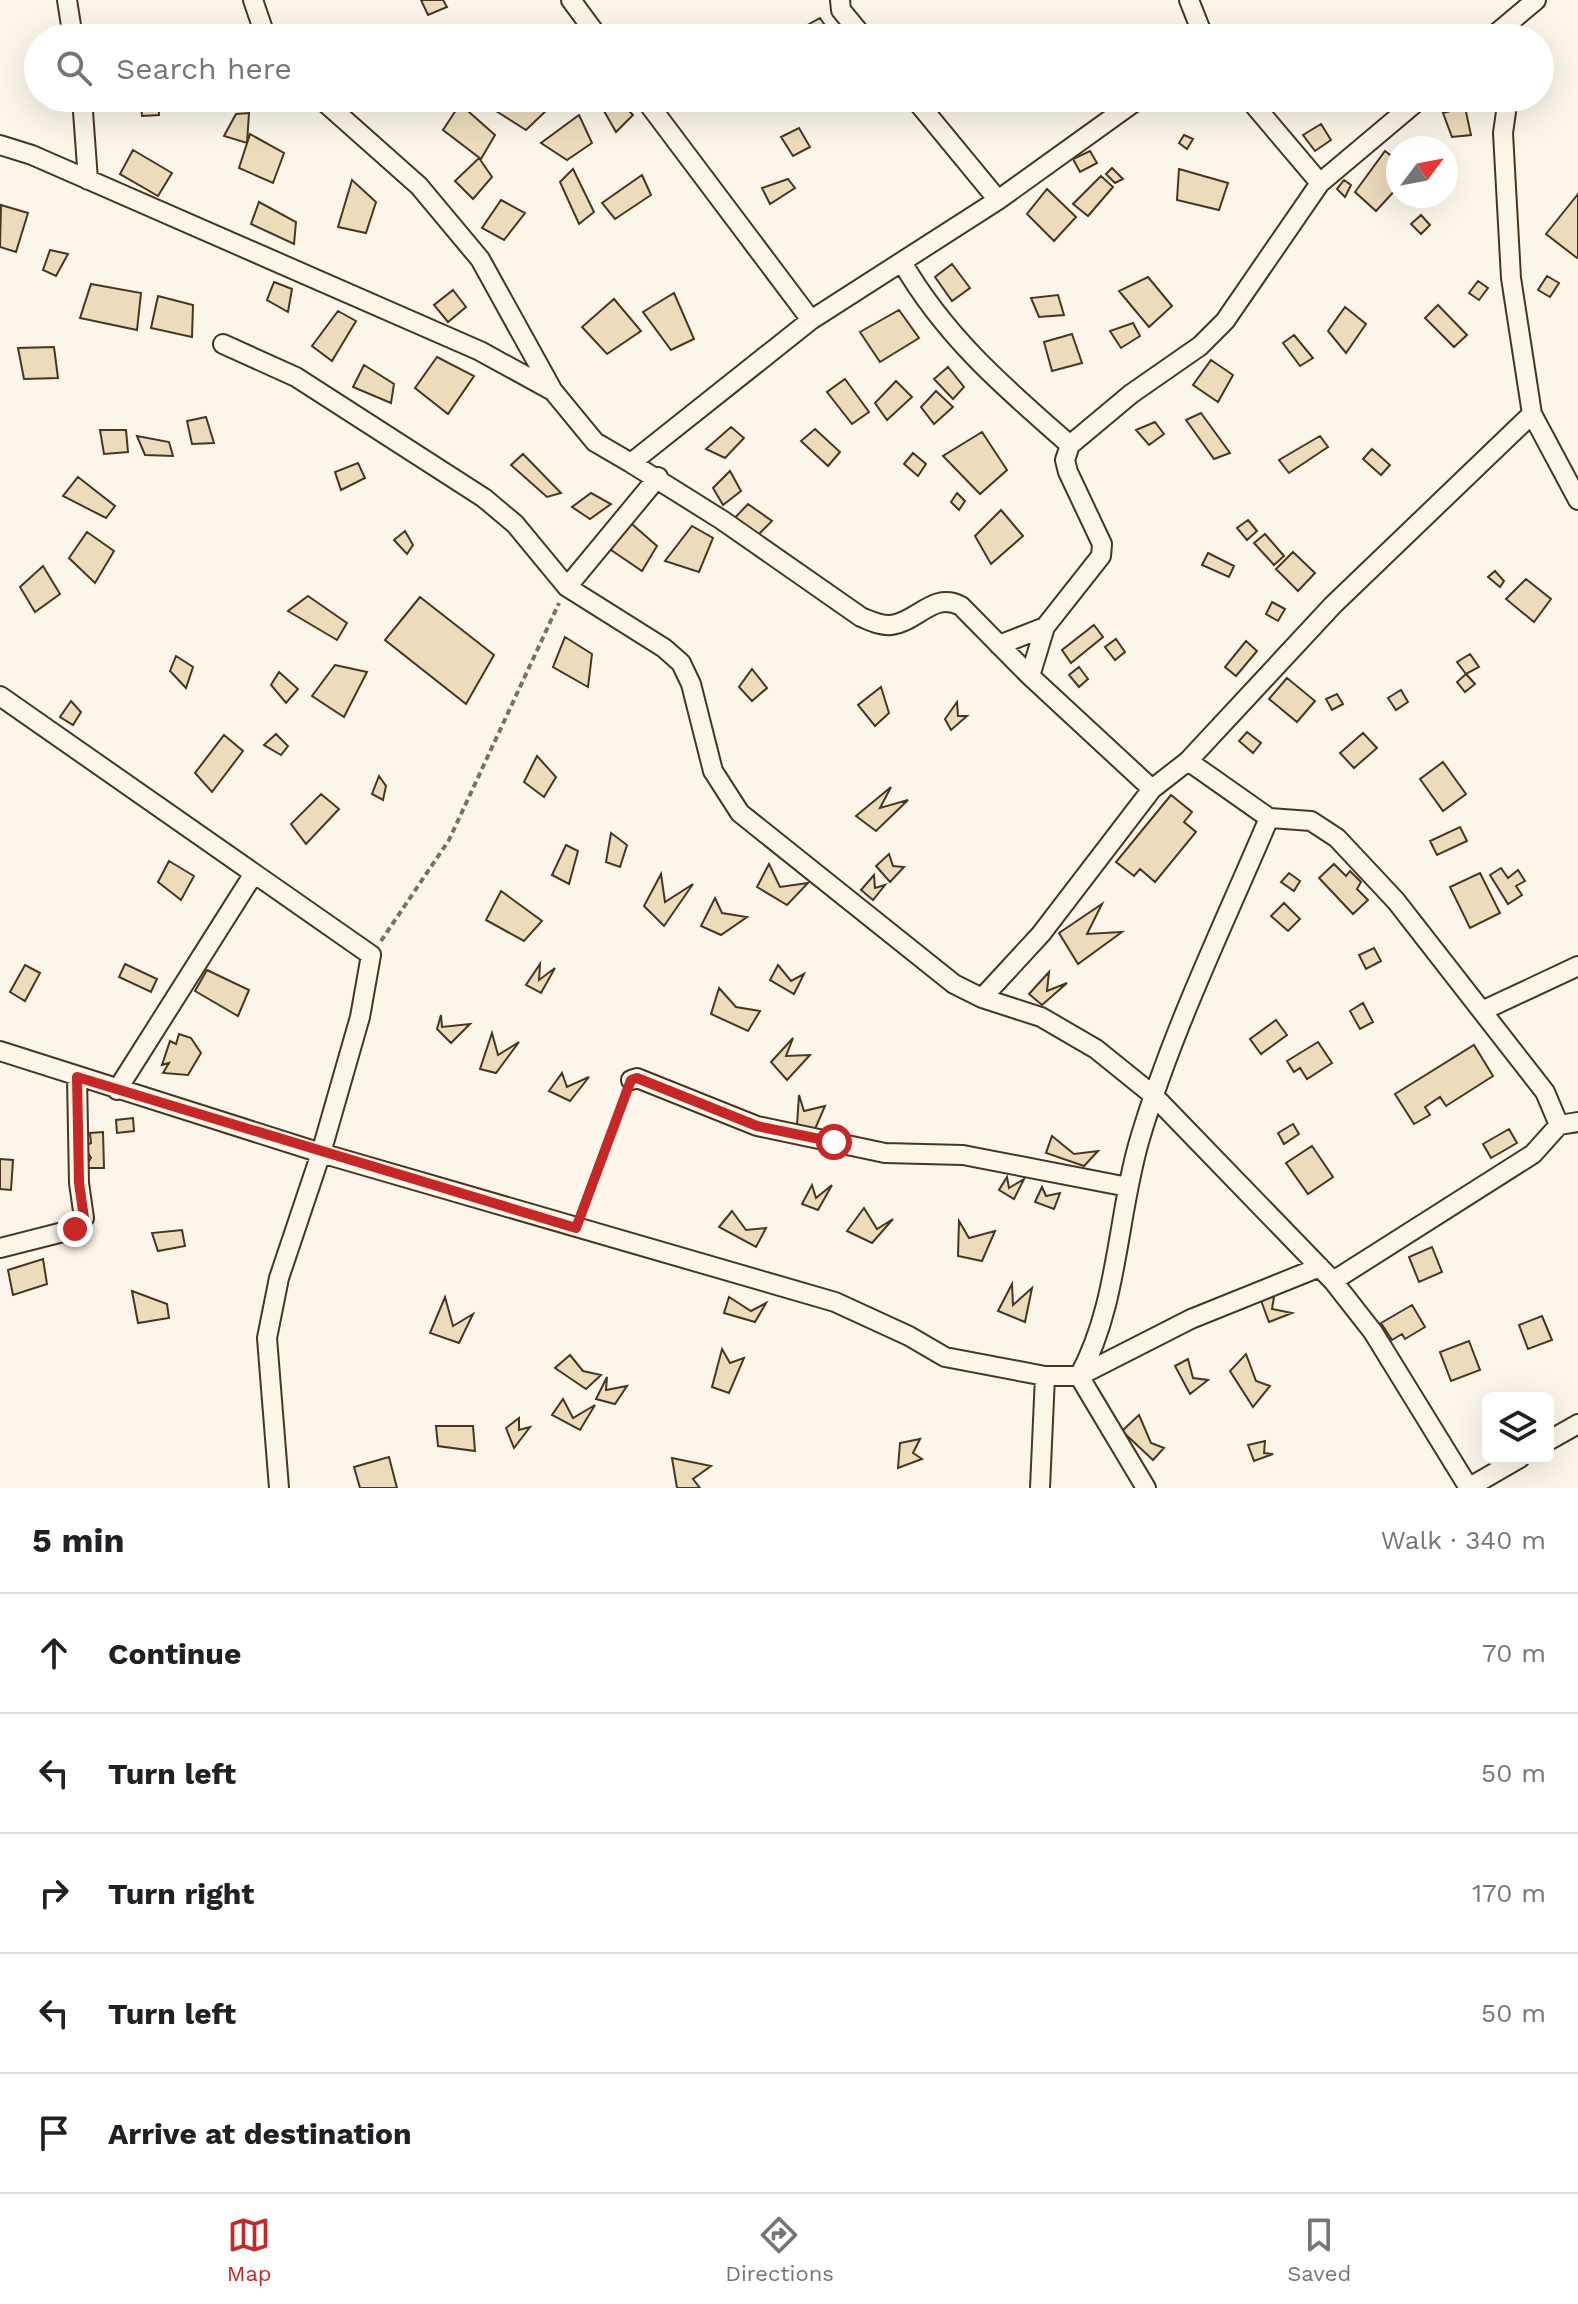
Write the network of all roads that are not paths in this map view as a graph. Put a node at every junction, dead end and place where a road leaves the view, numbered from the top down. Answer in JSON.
{"nodes":[{"id":1,"x":67,"y":0,"type":"edge"},
{"id":2,"x":253,"y":0,"type":"edge"},
{"id":3,"x":571,"y":0,"type":"edge"},
{"id":4,"x":840,"y":0,"type":"edge"},
{"id":5,"x":1189,"y":0,"type":"edge"},
{"id":6,"x":1536,"y":0,"type":"edge"},
{"id":7,"x":71,"y":24,"type":"edge"},
{"id":8,"x":261,"y":24,"type":"edge"},
{"id":9,"x":589,"y":24,"type":"edge"},
{"id":10,"x":852,"y":24,"type":"edge"},
{"id":11,"x":1198,"y":24,"type":"edge"},
{"id":12,"x":1514,"y":24,"type":"edge"},
{"id":13,"x":83,"y":112,"type":"edge"},
{"id":14,"x":336,"y":112,"type":"edge"},
{"id":15,"x":655,"y":112,"type":"edge"},
{"id":16,"x":926,"y":112,"type":"edge"},
{"id":17,"x":1121,"y":112,"type":"edge"},
{"id":18,"x":1260,"y":112,"type":"edge"},
{"id":19,"x":1404,"y":112,"type":"edge"},
{"id":20,"x":1506,"y":112,"type":"edge"},
{"id":21,"x":0,"y":145,"type":"edge"},
{"id":22,"x":88,"y":180,"type":"junction"},
{"id":23,"x":1320,"y":183,"type":"junction"},
{"id":24,"x":998,"y":200,"type":"junction"},
{"id":25,"x":902,"y":262,"type":"junction"},
{"id":26,"x":811,"y":320,"type":"junction"},
{"id":27,"x":223,"y":344,"type":"dead end"},
{"id":28,"x":553,"y":391,"type":"junction"},
{"id":29,"x":1532,"y":414,"type":"junction"},
{"id":30,"x":1070,"y":445,"type":"junction"},
{"id":31,"x":631,"y":463,"type":"junction"},
{"id":32,"x":658,"y":477,"type":"junction"},
{"id":33,"x":1578,"y":500,"type":"edge"},
{"id":34,"x":567,"y":587,"type":"junction"},
{"id":35,"x":1045,"y":627,"type":"junction"},
{"id":36,"x":999,"y":645,"type":"junction"},
{"id":37,"x":1030,"y":676,"type":"junction"},
{"id":38,"x":0,"y":696,"type":"edge"},
{"id":39,"x":1188,"y":761,"type":"junction"},
{"id":40,"x":1152,"y":789,"type":"junction"},
{"id":41,"x":1269,"y":818,"type":"junction"},
{"id":42,"x":253,"y":875,"type":"junction"},
{"id":43,"x":1578,"y":966,"type":"edge"},
{"id":44,"x":982,"y":998,"type":"junction"},
{"id":45,"x":1482,"y":1011,"type":"junction"},
{"id":46,"x":0,"y":1051,"type":"edge"},
{"id":47,"x":77,"y":1077,"type":"junction"},
{"id":48,"x":631,"y":1080,"type":"road end"},
{"id":49,"x":117,"y":1090,"type":"junction"},
{"id":50,"x":1153,"y":1095,"type":"junction"},
{"id":51,"x":1569,"y":1123,"type":"edge"},
{"id":52,"x":321,"y":1153,"type":"junction"},
{"id":53,"x":1128,"y":1187,"type":"junction"},
{"id":54,"x":0,"y":1248,"type":"edge"},
{"id":55,"x":1327,"y":1274,"type":"junction"},
{"id":56,"x":1045,"y":1376,"type":"junction"},
{"id":57,"x":1079,"y":1376,"type":"junction"},
{"id":58,"x":1578,"y":1424,"type":"edge"},
{"id":59,"x":1554,"y":1438,"type":"edge"},
{"id":60,"x":1510,"y":1464,"type":"edge"},
{"id":61,"x":279,"y":1488,"type":"edge"},
{"id":62,"x":1040,"y":1488,"type":"edge"},
{"id":63,"x":1146,"y":1488,"type":"edge"},
{"id":64,"x":1468,"y":1488,"type":"edge"}],
"edges":[{"from":1,"to":7,"type":"street"},
{"from":2,"to":8,"type":"street"},
{"from":3,"to":9,"type":"street"},
{"from":4,"to":10,"type":"street"},
{"from":5,"to":11,"type":"street"},
{"from":6,"to":12,"type":"street"},
{"from":13,"to":22,"type":"street"},
{"from":14,"to":28,"type":"street"},
{"from":15,"to":26,"type":"street"},
{"from":16,"to":24,"type":"street"},
{"from":17,"to":24,"type":"street"},
{"from":18,"to":23,"type":"street"},
{"from":19,"to":23,"type":"street"},
{"from":20,"to":29,"type":"street"},
{"from":21,"to":22,"type":"street"},
{"from":22,"to":28,"type":"street"},
{"from":23,"to":30,"type":"street"},
{"from":24,"to":25,"type":"street"},
{"from":25,"to":26,"type":"street"},
{"from":25,"to":30,"type":"street"},
{"from":26,"to":31,"type":"street"},
{"from":27,"to":34,"type":"street"},
{"from":28,"to":31,"type":"street"},
{"from":29,"to":33,"type":"street"},
{"from":29,"to":39,"type":"street"},
{"from":30,"to":35,"type":"street"},
{"from":31,"to":32,"type":"street"},
{"from":32,"to":34,"type":"street"},
{"from":32,"to":36,"type":"street"},
{"from":34,"to":44,"type":"street"},
{"from":35,"to":36,"type":"street"},
{"from":35,"to":37,"type":"street"},
{"from":36,"to":37,"type":"street"},
{"from":37,"to":40,"type":"street"},
{"from":38,"to":42,"type":"street"},
{"from":39,"to":40,"type":"street"},
{"from":39,"to":41,"type":"street"},
{"from":40,"to":44,"type":"street"},
{"from":41,"to":45,"type":"street"},
{"from":41,"to":50,"type":"street"},
{"from":42,"to":49,"type":"street"},
{"from":42,"to":52,"type":"street"},
{"from":43,"to":45,"type":"street"},
{"from":44,"to":50,"type":"street"},
{"from":45,"to":51,"type":"street"},
{"from":46,"to":47,"type":"street"},
{"from":47,"to":49,"type":"street"},
{"from":47,"to":54,"type":"street"},
{"from":48,"to":53,"type":"street"},
{"from":49,"to":52,"type":"street"},
{"from":50,"to":53,"type":"street"},
{"from":50,"to":55,"type":"street"},
{"from":51,"to":55,"type":"street"},
{"from":52,"to":56,"type":"street"},
{"from":52,"to":61,"type":"street"},
{"from":53,"to":57,"type":"street"},
{"from":55,"to":57,"type":"street"},
{"from":55,"to":64,"type":"street"},
{"from":56,"to":57,"type":"street"},
{"from":56,"to":62,"type":"street"},
{"from":57,"to":63,"type":"street"},
{"from":58,"to":59,"type":"street"},
{"from":60,"to":64,"type":"street"}]}
